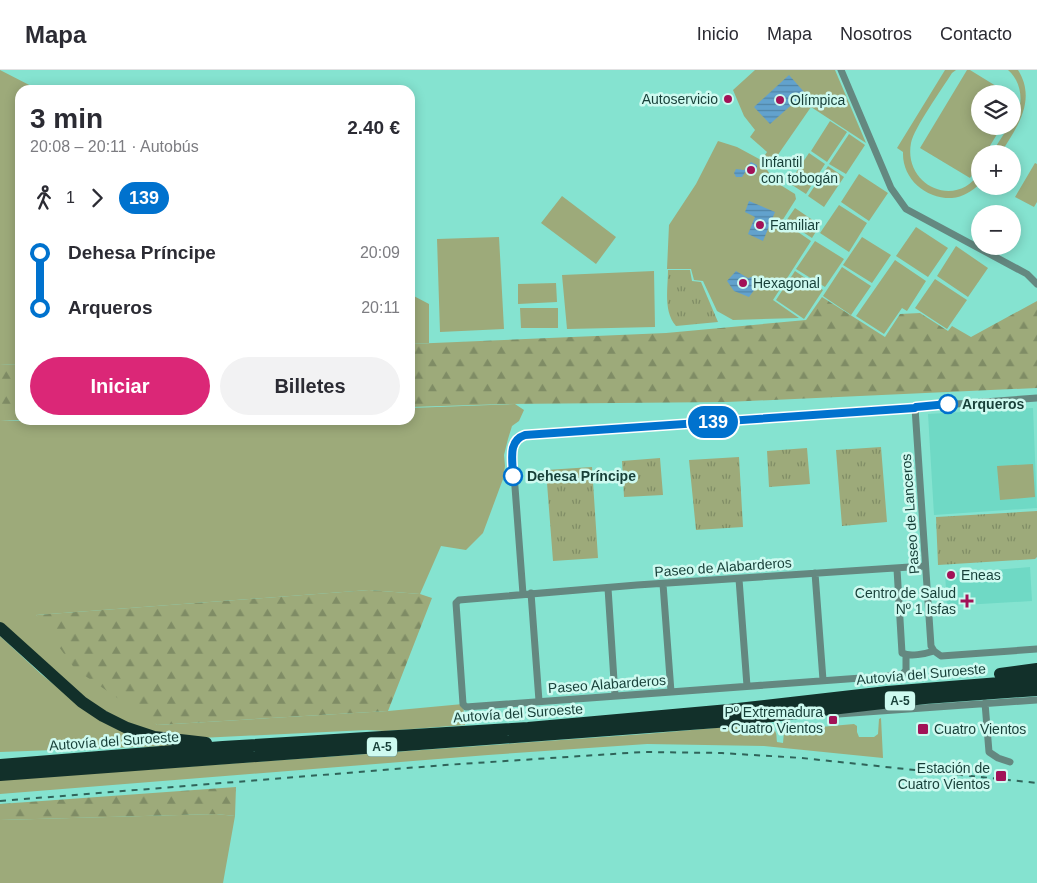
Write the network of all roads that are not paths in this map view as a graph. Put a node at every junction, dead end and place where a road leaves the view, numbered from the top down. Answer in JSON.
{"nodes":[{"id":1,"x":841,"y":70,"type":"edge"},
{"id":2,"x":1037,"y":284,"type":"edge"},
{"id":3,"x":1037,"y":398,"type":"edge"},
{"id":4,"x":915,"y":408,"type":"junction"},
{"id":5,"x":925,"y":566,"type":"junction"},
{"id":6,"x":897,"y":568,"type":"junction"},
{"id":7,"x":815,"y":573,"type":"junction"},
{"id":8,"x":739,"y":579,"type":"junction"},
{"id":9,"x":663,"y":584,"type":"junction"},
{"id":10,"x":608,"y":588,"type":"junction"},
{"id":11,"x":531,"y":593,"type":"junction"},
{"id":12,"x":523,"y":594,"type":"junction"},
{"id":13,"x":0,"y":628,"type":"edge"},
{"id":14,"x":1037,"y":650,"type":"edge"},
{"id":15,"x":934,"y":651,"type":"junction"},
{"id":16,"x":906,"y":655,"type":"junction"},
{"id":17,"x":1037,"y":669,"type":"edge"},
{"id":18,"x":823,"y":680,"type":"junction"},
{"id":19,"x":1037,"y":680,"type":"edge"},
{"id":20,"x":746,"y":686,"type":"junction"},
{"id":21,"x":1037,"y":690,"type":"edge"},
{"id":22,"x":671,"y":692,"type":"junction"},
{"id":23,"x":887,"y":692,"type":"junction"},
{"id":24,"x":615,"y":696,"type":"junction"},
{"id":25,"x":1037,"y":700,"type":"edge"},
{"id":26,"x":539,"y":701,"type":"junction"},
{"id":27,"x":985,"y":703,"type":"junction"},
{"id":28,"x":763,"y":717,"type":"junction"},
{"id":29,"x":223,"y":747,"type":"junction"},
{"id":30,"x":0,"y":760,"type":"edge"},
{"id":31,"x":61,"y":760,"type":"junction"},
{"id":32,"x":1010,"y":762,"type":"dead end"},
{"id":33,"x":0,"y":765,"type":"edge"},
{"id":34,"x":0,"y":775,"type":"edge"}],
"edges":[{"from":1,"to":2,"type":"street"},
{"from":3,"to":4,"type":"street"},
{"from":4,"to":5,"type":"street","name":"Paseo de Lanceros"},
{"from":4,"to":12,"type":"street"},
{"from":5,"to":6,"type":"street","name":"Paseo de Alabarderos"},
{"from":5,"to":15,"type":"street","name":"Paseo de Lanceros"},
{"from":6,"to":7,"type":"street","name":"Paseo de Alabarderos"},
{"from":6,"to":16,"type":"street","name":"Paseo de Lanceros"},
{"from":7,"to":8,"type":"street","name":"Paseo de Alabarderos"},
{"from":7,"to":18,"type":"street"},
{"from":8,"to":9,"type":"street","name":"Paseo de Alabarderos"},
{"from":8,"to":20,"type":"street"},
{"from":9,"to":10,"type":"street","name":"Paseo de Alabarderos"},
{"from":9,"to":22,"type":"street"},
{"from":10,"to":11,"type":"street","name":"Paseo de Alabarderos"},
{"from":10,"to":24,"type":"street"},
{"from":11,"to":12,"type":"street","name":"Paseo de Alabarderos"},
{"from":11,"to":26,"type":"street"},
{"from":12,"to":26,"type":"street","name":"Paseo Alabarderos"},
{"from":13,"to":29,"type":"highway"},
{"from":14,"to":15,"type":"street"},
{"from":15,"to":16,"type":"street"},
{"from":16,"to":18,"type":"street","name":"Paseo Alabarderos"},
{"from":17,"to":23,"type":"highway"},
{"from":18,"to":20,"type":"street","name":"Paseo Alabarderos"},
{"from":19,"to":23,"type":"highway","name":"Autovía del Suroeste","number":"A-5"},
{"from":20,"to":22,"type":"street","name":"Paseo Alabarderos"},
{"from":21,"to":28,"type":"highway","name":"Autovía del Suroeste","number":"A-5"},
{"from":22,"to":24,"type":"street","name":"Paseo Alabarderos"},
{"from":23,"to":29,"type":"highway","name":"Autovía del Suroeste","number":"A-5"},
{"from":24,"to":26,"type":"street","name":"Paseo Alabarderos"},
{"from":25,"to":27,"type":"street"},
{"from":27,"to":28,"type":"street"},
{"from":27,"to":32,"type":"street"},
{"from":28,"to":34,"type":"highway","name":"Autovía del Suroeste","number":"A-5"},
{"from":29,"to":31,"type":"highway","name":"Autovía del Suroeste","number":"A-5"},
{"from":30,"to":31,"type":"highway"},
{"from":31,"to":33,"type":"highway","name":"Autovía del Suroeste","number":"A-5"}]}
